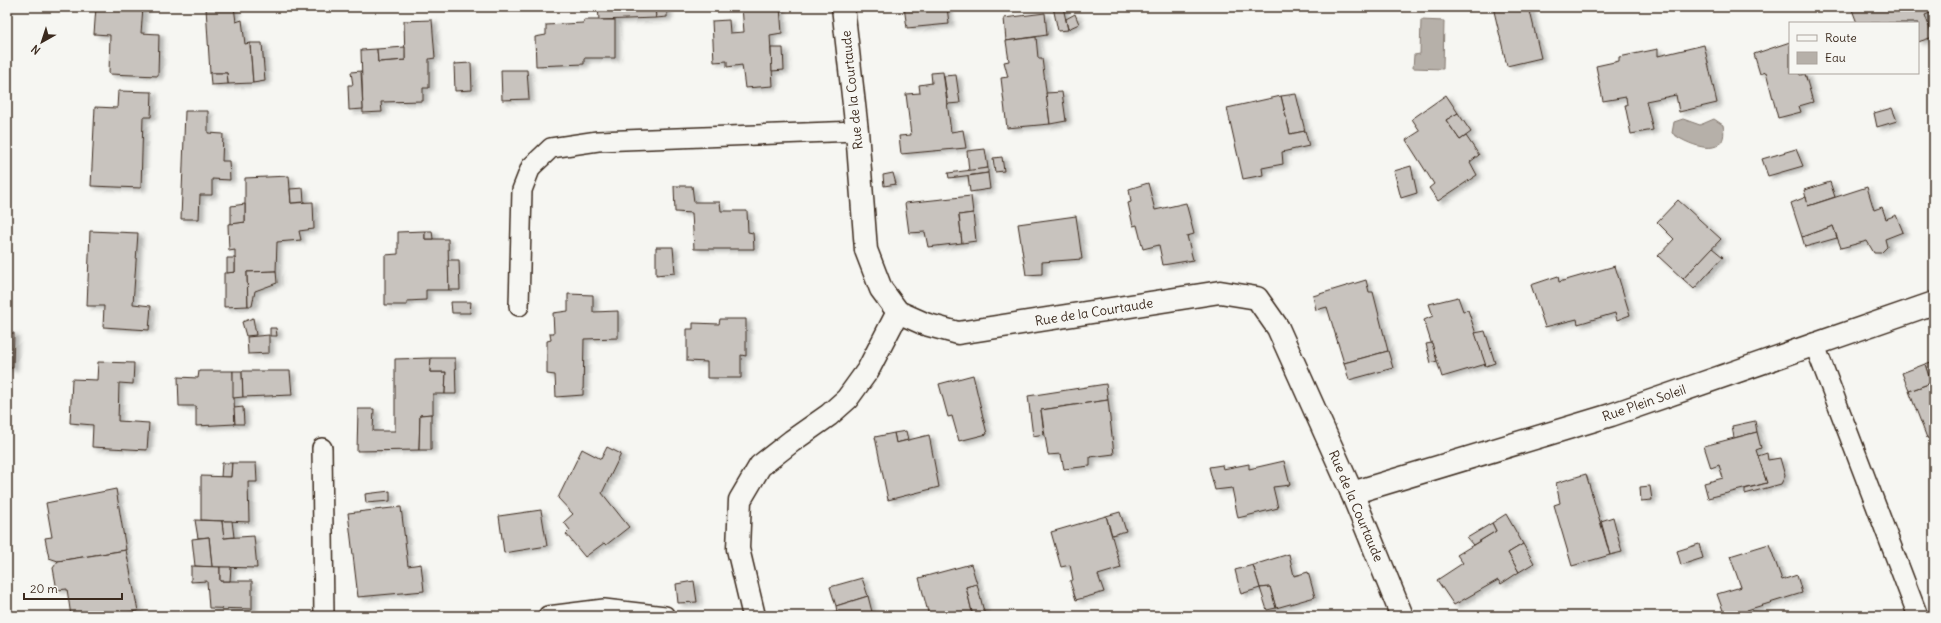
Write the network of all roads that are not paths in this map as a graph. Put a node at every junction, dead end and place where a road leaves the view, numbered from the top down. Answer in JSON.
{"nodes":[{"id":1,"x":843,"y":7,"type":"edge"},
{"id":2,"x":857,"y":131,"type":"junction"},
{"id":3,"x":1934,"y":303,"type":"edge"},
{"id":4,"x":519,"y":306,"type":"dead end"},
{"id":5,"x":898,"y":312,"type":"junction"},
{"id":6,"x":1814,"y":343,"type":"junction"},
{"id":7,"x":322,"y":448,"type":"dead end"},
{"id":8,"x":1352,"y":493,"type":"junction"},
{"id":9,"x":324,"y":616,"type":"edge"},
{"id":10,"x":548,"y":616,"type":"edge"},
{"id":11,"x":665,"y":616,"type":"edge"},
{"id":12,"x":754,"y":616,"type":"edge"},
{"id":13,"x":1402,"y":616,"type":"edge"},
{"id":14,"x":1918,"y":616,"type":"edge"}],
"edges":[{"from":1,"to":2,"type":"street","name":"Rue de la Courtaude"},
{"from":2,"to":4,"type":"lane"},
{"from":2,"to":5,"type":"street","name":"Rue de la Courtaude"},
{"from":3,"to":6,"type":"street","name":"Rue Plein Soleil"},
{"from":5,"to":8,"type":"street","name":"Rue de la Courtaude"},
{"from":5,"to":12,"type":"street"},
{"from":6,"to":8,"type":"street","name":"Rue Plein Soleil"},
{"from":6,"to":14,"type":"lane"},
{"from":7,"to":9,"type":"lane"},
{"from":8,"to":13,"type":"street","name":"Rue de la Courtaude"},
{"from":10,"to":11,"type":"lane"}]}
